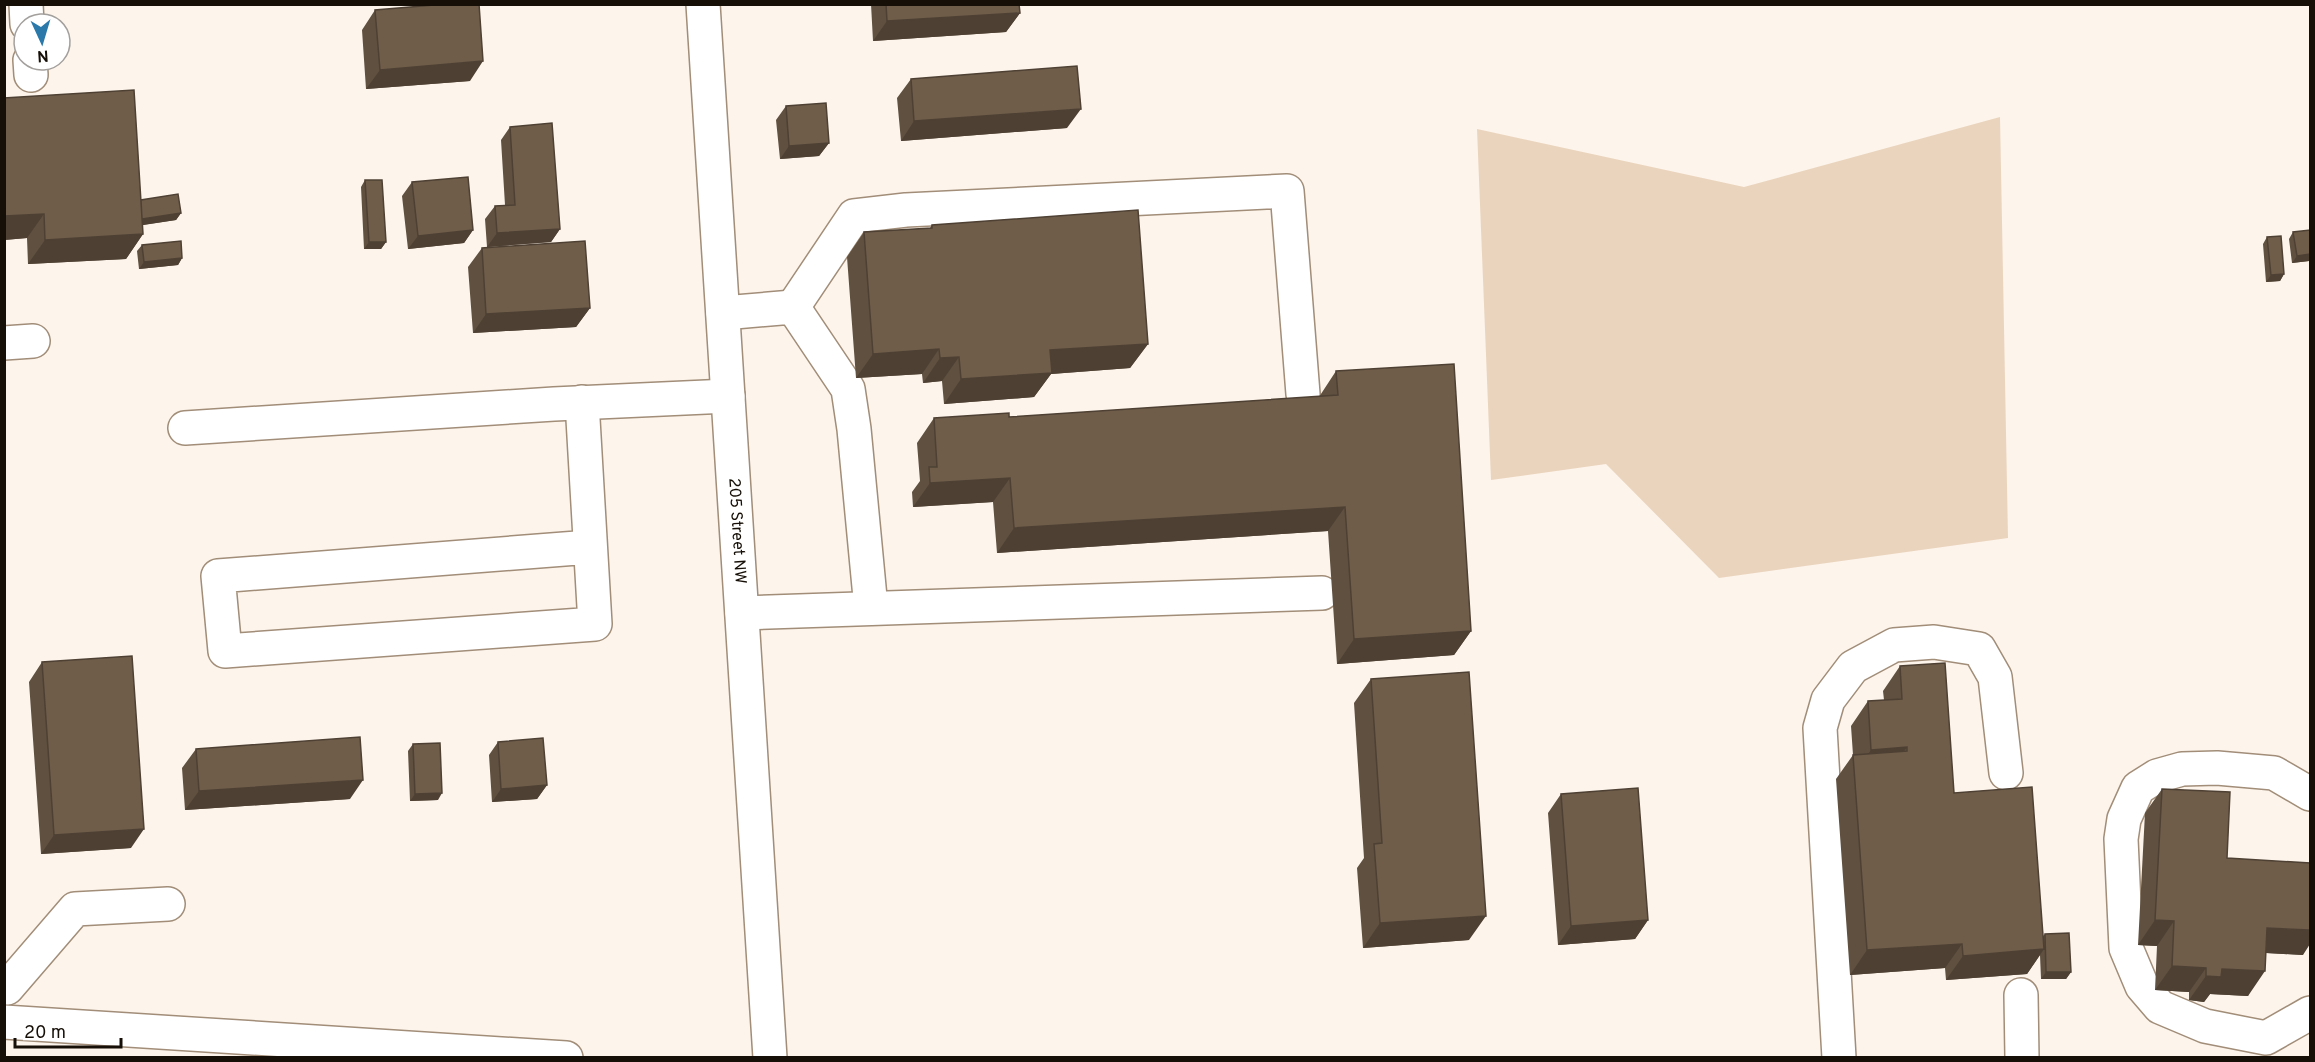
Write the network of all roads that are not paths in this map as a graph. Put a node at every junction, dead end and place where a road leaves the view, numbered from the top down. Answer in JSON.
{"nodes":[{"id":1,"x":703,"y":4,"type":"edge"},
{"id":2,"x":793,"y":307,"type":"junction"},
{"id":3,"x":723,"y":313,"type":"junction"},
{"id":4,"x":1303,"y":394,"type":"dead end"},
{"id":5,"x":728,"y":396,"type":"junction"},
{"id":6,"x":582,"y":402,"type":"junction"},
{"id":7,"x":185,"y":428,"type":"dead end"},
{"id":8,"x":590,"y":548,"type":"junction"},
{"id":9,"x":1322,"y":593,"type":"dead end"},
{"id":10,"x":871,"y":608,"type":"junction"},
{"id":11,"x":742,"y":613,"type":"junction"},
{"id":12,"x":2006,"y":773,"type":"dead end"},
{"id":13,"x":2310,"y":794,"type":"edge"},
{"id":14,"x":168,"y":904,"type":"dead end"},
{"id":15,"x":6,"y":974,"type":"edge"},
{"id":16,"x":2021,"y":995,"type":"dead end"},
{"id":17,"x":2310,"y":1013,"type":"edge"},
{"id":18,"x":7,"y":1022,"type":"edge"},
{"id":19,"x":2265,"y":1048,"type":"edge"},
{"id":20,"x":566,"y":1058,"type":"edge"},
{"id":21,"x":770,"y":1058,"type":"edge"},
{"id":22,"x":1839,"y":1058,"type":"edge"},
{"id":23,"x":2022,"y":1058,"type":"edge"}],
"edges":[{"from":1,"to":3,"type":"street","name":"205 Street NW"},
{"from":2,"to":3,"type":"street"},
{"from":2,"to":4,"type":"street"},
{"from":2,"to":10,"type":"street"},
{"from":3,"to":5,"type":"street","name":"205 Street NW"},
{"from":5,"to":6,"type":"street"},
{"from":5,"to":11,"type":"street","name":"205 Street NW"},
{"from":6,"to":7,"type":"street"},
{"from":6,"to":8,"type":"street"},
{"from":8,"to":8,"type":"street"},
{"from":9,"to":10,"type":"street"},
{"from":10,"to":11,"type":"street"},
{"from":11,"to":21,"type":"street","name":"205 Street NW"},
{"from":12,"to":22,"type":"street"},
{"from":13,"to":19,"type":"street"},
{"from":14,"to":15,"type":"street"},
{"from":15,"to":18,"type":"street"},
{"from":16,"to":23,"type":"street"},
{"from":17,"to":19,"type":"street"},
{"from":18,"to":20,"type":"street"}]}
